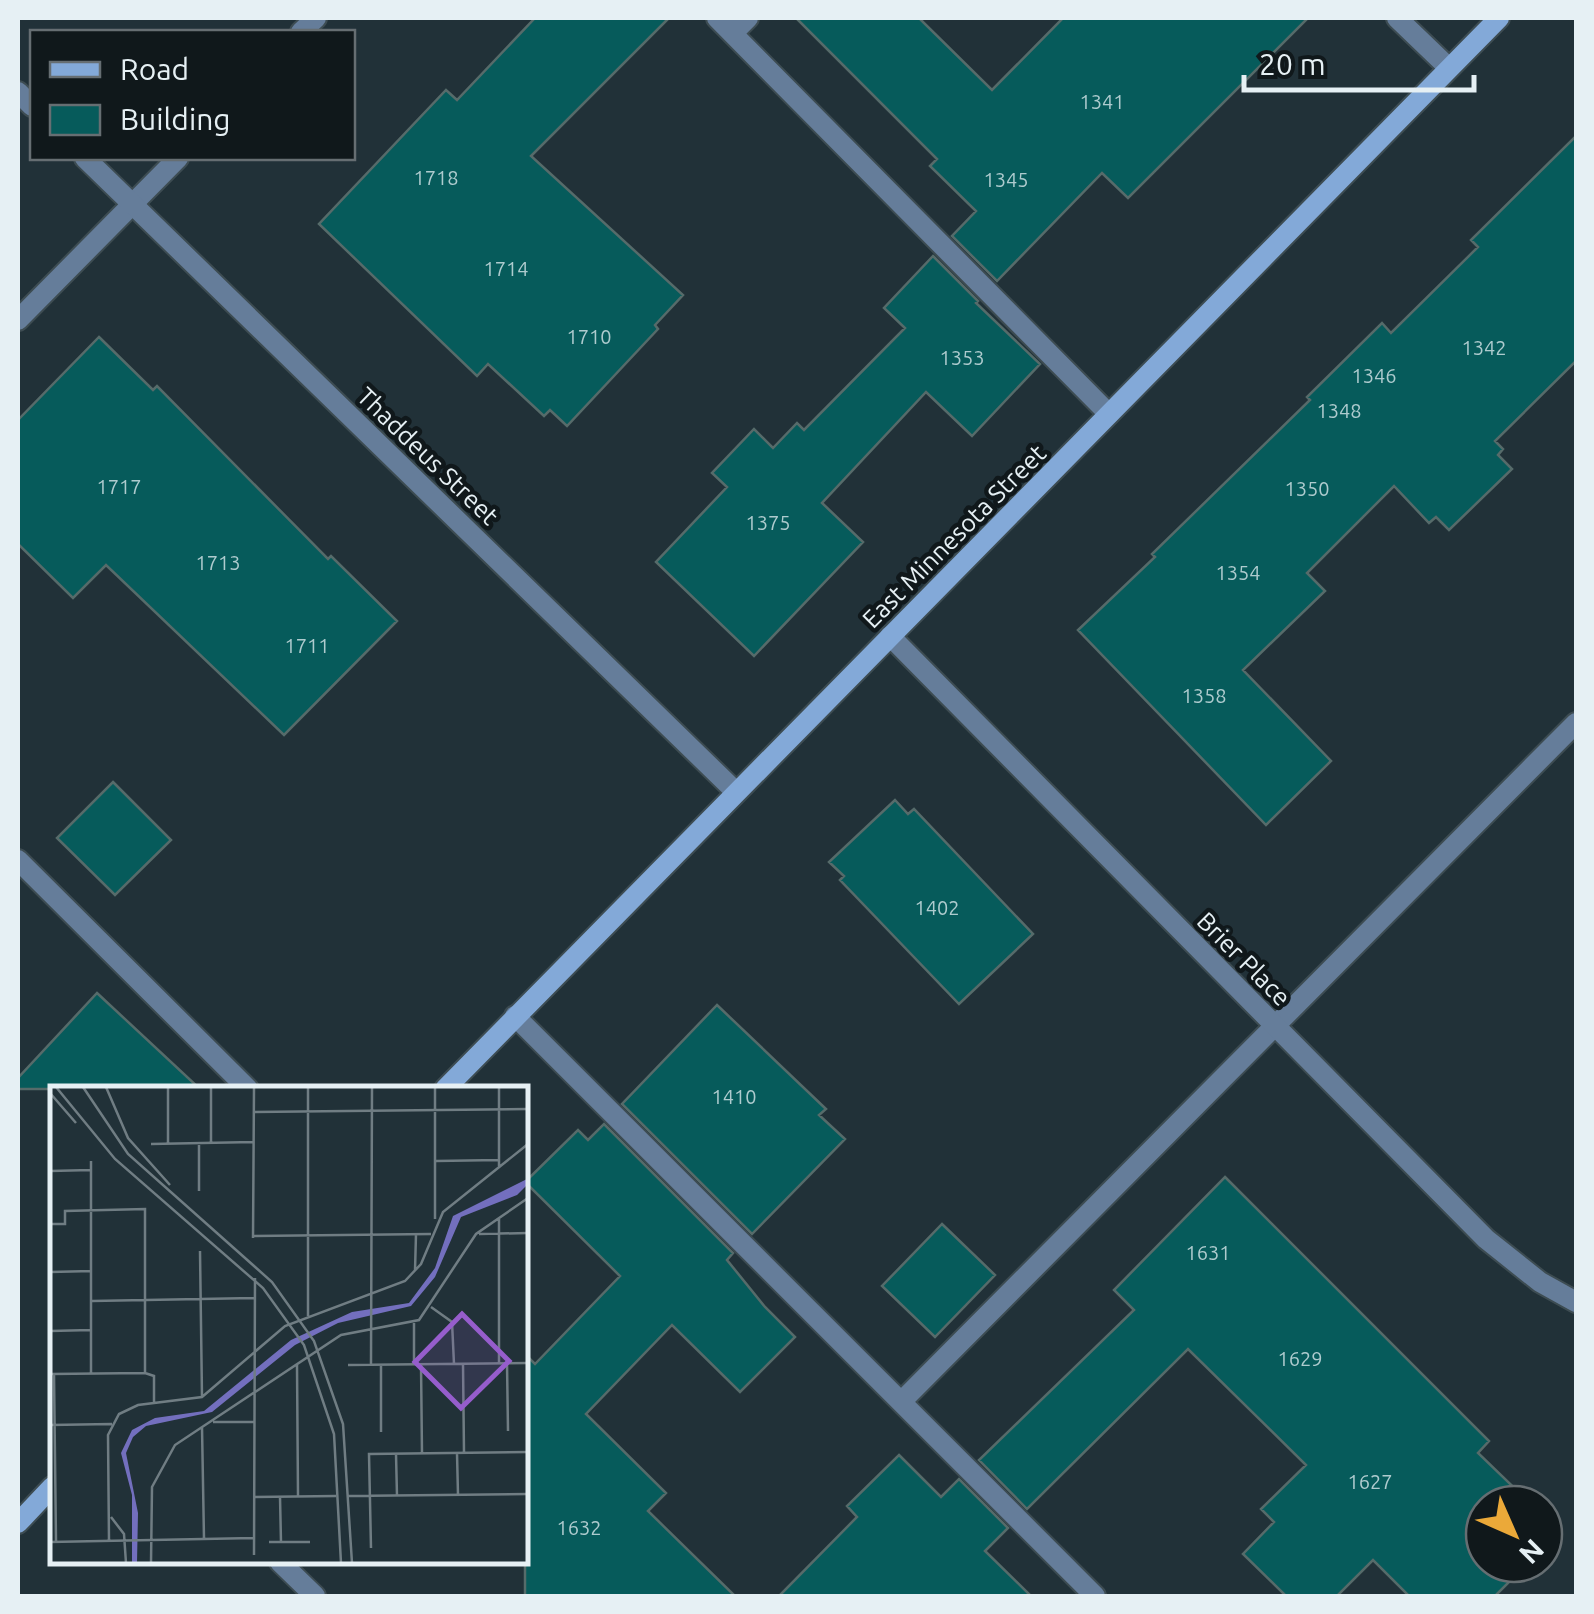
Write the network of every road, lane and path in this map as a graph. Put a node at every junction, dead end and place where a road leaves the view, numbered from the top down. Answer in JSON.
{"nodes":[{"id":1,"x":717,"y":18,"type":"edge"},
{"id":2,"x":1397,"y":18,"type":"edge"},
{"id":3,"x":1499,"y":18,"type":"edge"},
{"id":4,"x":740,"y":25,"type":"edge"},
{"id":5,"x":1449,"y":68,"type":"junction"},
{"id":6,"x":87,"y":160,"type":"edge"},
{"id":7,"x":176,"y":160,"type":"edge"},
{"id":8,"x":132,"y":204,"type":"junction"},
{"id":9,"x":18,"y":320,"type":"edge"},
{"id":10,"x":1108,"y":414,"type":"junction"},
{"id":11,"x":890,"y":636,"type":"junction"},
{"id":12,"x":1576,"y":723,"type":"edge"},
{"id":13,"x":736,"y":792,"type":"junction"},
{"id":14,"x":18,"y":860,"type":"edge"},
{"id":15,"x":515,"y":1016,"type":"junction"},
{"id":16,"x":1275,"y":1026,"type":"junction"},
{"id":17,"x":245,"y":1086,"type":"edge"},
{"id":18,"x":448,"y":1086,"type":"edge"},
{"id":19,"x":1576,"y":1302,"type":"edge"},
{"id":20,"x":900,"y":1402,"type":"junction"},
{"id":21,"x":50,"y":1489,"type":"edge"},
{"id":22,"x":18,"y":1523,"type":"edge"},
{"id":23,"x":282,"y":1564,"type":"edge"},
{"id":24,"x":315,"y":1596,"type":"edge"},
{"id":25,"x":1095,"y":1596,"type":"edge"}],
"edges":[{"from":1,"to":4,"type":"street"},
{"from":2,"to":5,"type":"street"},
{"from":3,"to":5,"type":"street","name":"East Minnesota Street"},
{"from":4,"to":10,"type":"street"},
{"from":5,"to":10,"type":"street","name":"East Minnesota Street"},
{"from":6,"to":8,"type":"street","name":"Thaddeus Street"},
{"from":7,"to":8,"type":"street"},
{"from":8,"to":9,"type":"street"},
{"from":8,"to":13,"type":"street","name":"Thaddeus Street"},
{"from":10,"to":11,"type":"street","name":"East Minnesota Street"},
{"from":11,"to":13,"type":"street","name":"East Minnesota Street"},
{"from":11,"to":16,"type":"street","name":"Brier Place"},
{"from":12,"to":16,"type":"street"},
{"from":13,"to":15,"type":"street","name":"East Minnesota Street"},
{"from":14,"to":17,"type":"street"},
{"from":15,"to":18,"type":"street","name":"East Minnesota Street"},
{"from":15,"to":20,"type":"street"},
{"from":16,"to":19,"type":"street","name":"Brier Place"},
{"from":16,"to":20,"type":"street"},
{"from":20,"to":25,"type":"street"},
{"from":21,"to":22,"type":"street"},
{"from":23,"to":24,"type":"street"}]}
